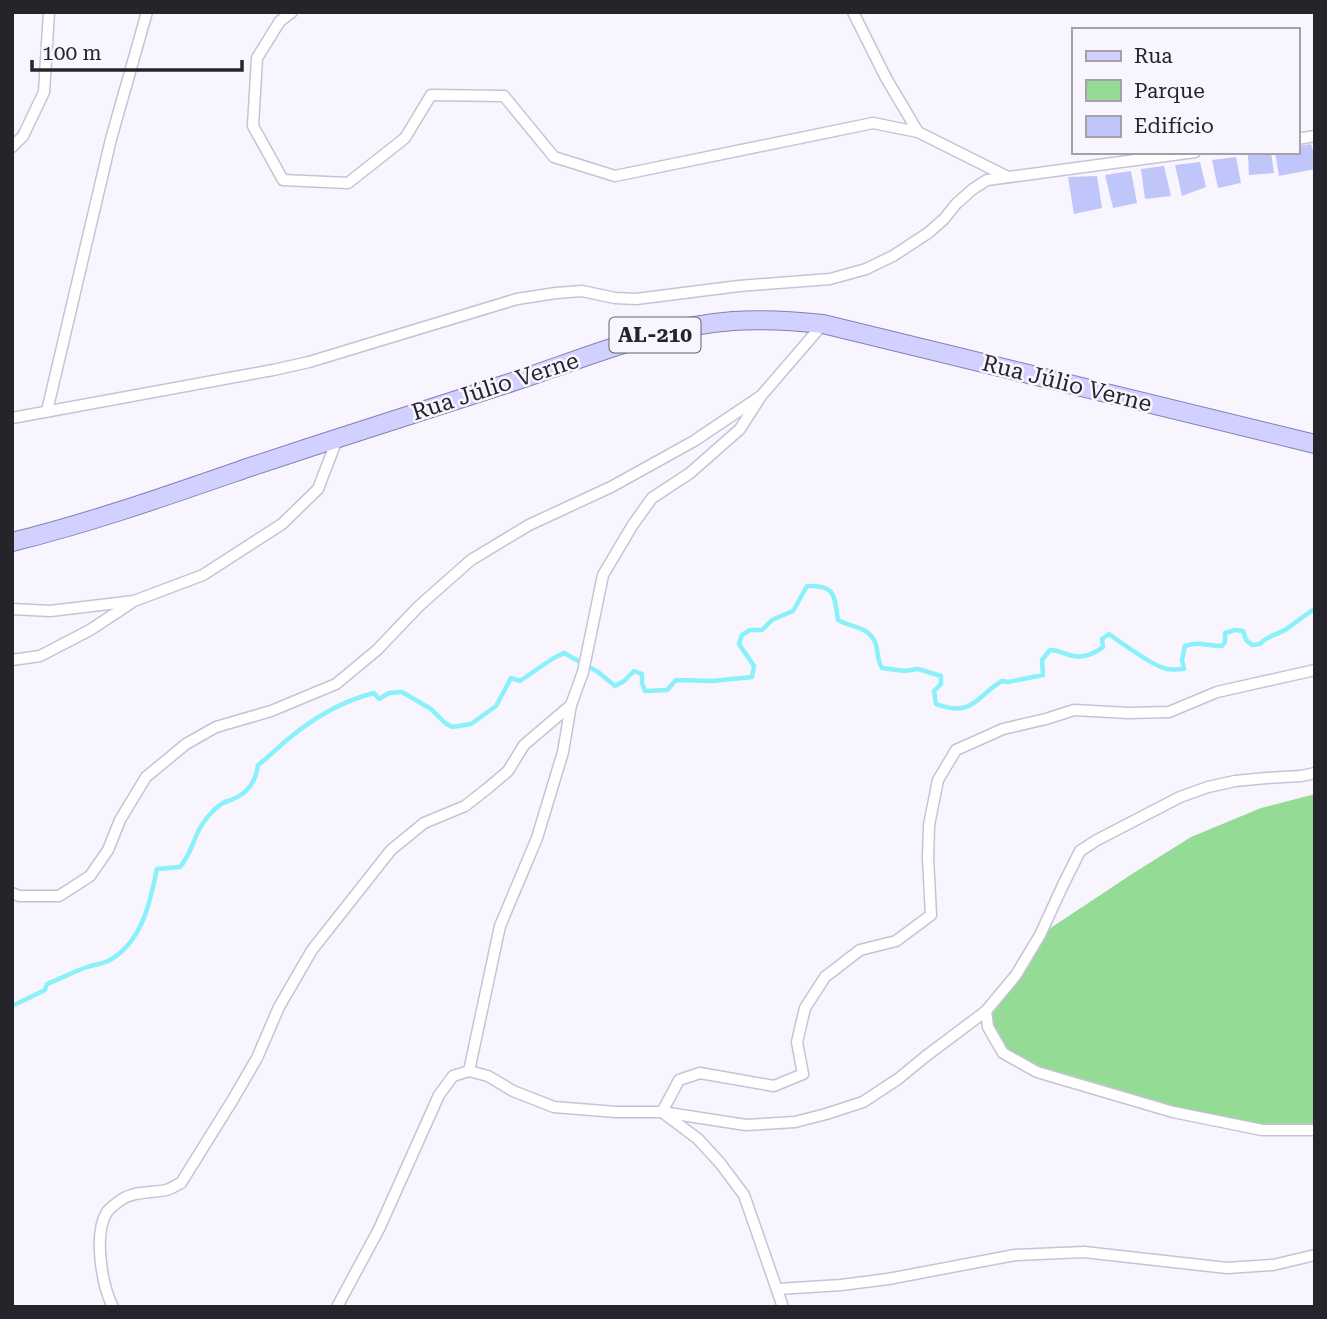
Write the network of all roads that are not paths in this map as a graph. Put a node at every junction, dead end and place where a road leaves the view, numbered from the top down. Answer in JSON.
{"nodes":[{"id":1,"x":48,"y":12,"type":"edge"},
{"id":2,"x":147,"y":12,"type":"edge"},
{"id":3,"x":292,"y":12,"type":"edge"},
{"id":4,"x":853,"y":12,"type":"edge"},
{"id":5,"x":918,"y":132,"type":"junction"},
{"id":6,"x":12,"y":147,"type":"edge"},
{"id":7,"x":1180,"y":154,"type":"edge"},
{"id":8,"x":1008,"y":177,"type":"junction"},
{"id":9,"x":823,"y":324,"type":"junction"},
{"id":10,"x":761,"y":396,"type":"junction"},
{"id":11,"x":47,"y":411,"type":"junction"},
{"id":12,"x":12,"y":418,"type":"edge"},
{"id":13,"x":338,"y":438,"type":"junction"},
{"id":14,"x":1315,"y":444,"type":"edge"},
{"id":15,"x":12,"y":542,"type":"edge"},
{"id":16,"x":134,"y":601,"type":"junction"},
{"id":17,"x":12,"y":609,"type":"edge"},
{"id":18,"x":12,"y":660,"type":"edge"},
{"id":19,"x":1315,"y":670,"type":"edge"},
{"id":20,"x":571,"y":705,"type":"junction"},
{"id":21,"x":1315,"y":773,"type":"edge"},
{"id":22,"x":12,"y":892,"type":"edge"},
{"id":23,"x":986,"y":1011,"type":"junction"},
{"id":24,"x":469,"y":1071,"type":"junction"},
{"id":25,"x":662,"y":1112,"type":"junction"},
{"id":26,"x":1315,"y":1130,"type":"edge"},
{"id":27,"x":1315,"y":1255,"type":"edge"},
{"id":28,"x":778,"y":1289,"type":"junction"},
{"id":29,"x":113,"y":1307,"type":"edge"},
{"id":30,"x":337,"y":1307,"type":"edge"},
{"id":31,"x":783,"y":1307,"type":"edge"}],
"edges":[{"from":1,"to":6,"type":"street"},
{"from":2,"to":11,"type":"street"},
{"from":3,"to":5,"type":"street"},
{"from":4,"to":5,"type":"street"},
{"from":5,"to":8,"type":"street"},
{"from":7,"to":8,"type":"street"},
{"from":8,"to":11,"type":"street"},
{"from":9,"to":10,"type":"street"},
{"from":9,"to":13,"type":"main road","name":"Rua Júlio Verne","number":"AL-210"},
{"from":9,"to":14,"type":"main road","name":"Rua Júlio Verne","number":"AL-210"},
{"from":10,"to":20,"type":"street"},
{"from":10,"to":22,"type":"street"},
{"from":11,"to":12,"type":"street"},
{"from":13,"to":15,"type":"main road","name":"Rua Júlio Verne","number":"AL-210"},
{"from":13,"to":16,"type":"street"},
{"from":16,"to":17,"type":"street"},
{"from":16,"to":18,"type":"street"},
{"from":19,"to":25,"type":"street"},
{"from":20,"to":24,"type":"street"},
{"from":20,"to":29,"type":"street"},
{"from":21,"to":23,"type":"street"},
{"from":23,"to":25,"type":"street"},
{"from":23,"to":26,"type":"street"},
{"from":24,"to":25,"type":"street"},
{"from":24,"to":30,"type":"street"},
{"from":25,"to":28,"type":"street"},
{"from":27,"to":28,"type":"street"},
{"from":28,"to":31,"type":"street"}]}
